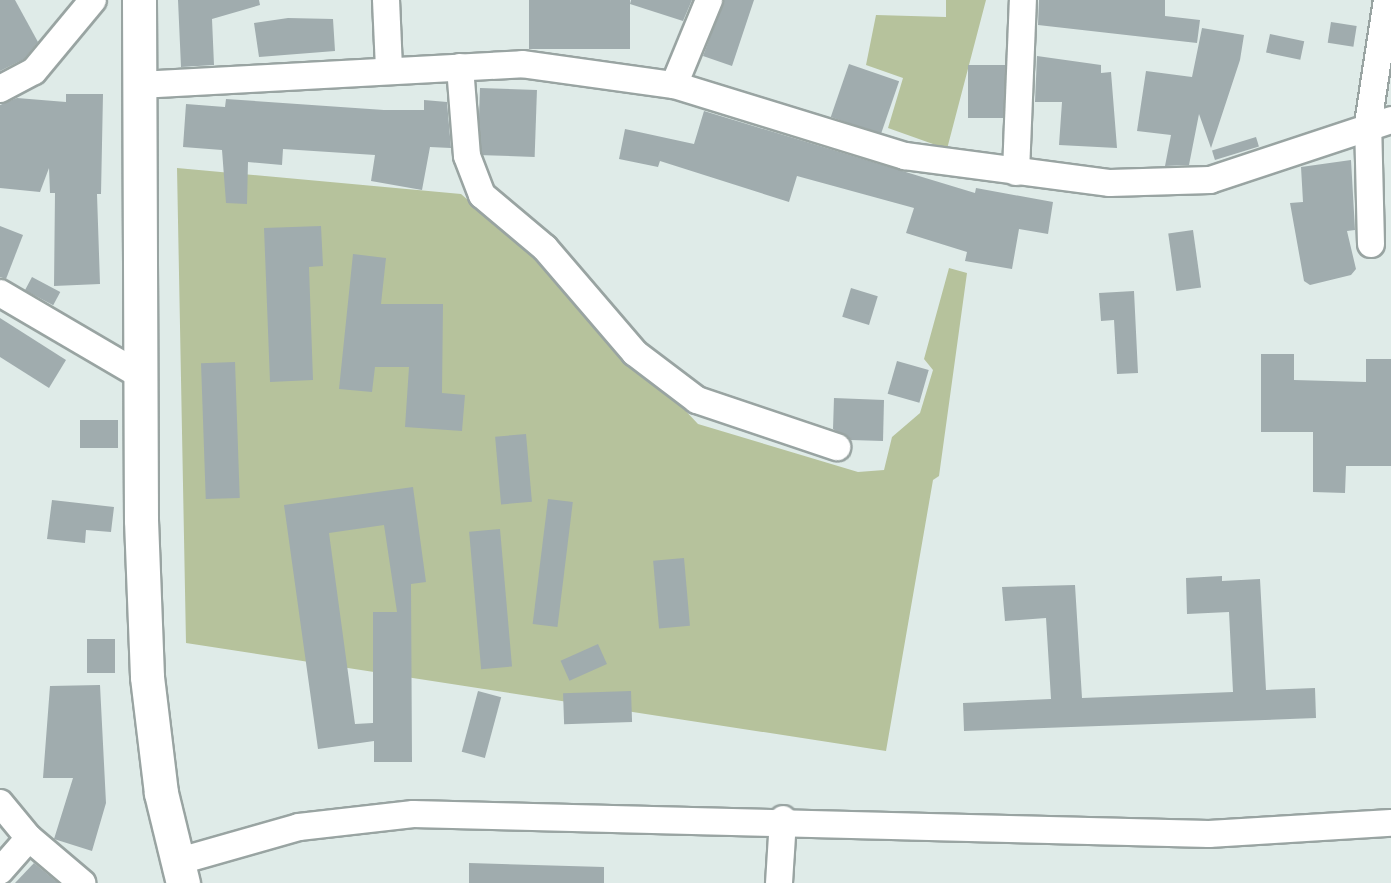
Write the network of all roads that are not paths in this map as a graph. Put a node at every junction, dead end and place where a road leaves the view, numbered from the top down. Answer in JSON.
{"nodes":[{"id":1,"x":93,"y":0,"type":"edge"},
{"id":2,"x":139,"y":0,"type":"edge"},
{"id":3,"x":386,"y":0,"type":"edge"},
{"id":4,"x":709,"y":0,"type":"edge"},
{"id":5,"x":1024,"y":0,"type":"edge"},
{"id":6,"x":1387,"y":0,"type":"edge"},
{"id":7,"x":460,"y":67,"type":"junction"},
{"id":8,"x":389,"y":68,"type":"junction"},
{"id":9,"x":139,"y":85,"type":"junction"},
{"id":10,"x":674,"y":85,"type":"junction"},
{"id":11,"x":0,"y":89,"type":"edge"},
{"id":12,"x":1380,"y":122,"type":"edge"},
{"id":13,"x":1016,"y":172,"type":"junction"},
{"id":14,"x":1371,"y":244,"type":"dead end"},
{"id":15,"x":0,"y":293,"type":"edge"},
{"id":16,"x":143,"y":377,"type":"junction"},
{"id":17,"x":836,"y":447,"type":"dead end"},
{"id":18,"x":0,"y":803,"type":"edge"},
{"id":19,"x":783,"y":819,"type":"junction"},
{"id":20,"x":1391,"y":823,"type":"edge"},
{"id":21,"x":29,"y":838,"type":"junction"},
{"id":22,"x":0,"y":871,"type":"edge"},
{"id":23,"x":180,"y":873,"type":"edge"},
{"id":24,"x":82,"y":883,"type":"edge"},
{"id":25,"x":779,"y":883,"type":"edge"}],
"edges":[{"from":1,"to":11,"type":"street"},
{"from":2,"to":9,"type":"street"},
{"from":3,"to":8,"type":"street"},
{"from":4,"to":10,"type":"street"},
{"from":5,"to":13,"type":"street"},
{"from":6,"to":12,"type":"street"},
{"from":7,"to":8,"type":"street"},
{"from":7,"to":10,"type":"street"},
{"from":7,"to":17,"type":"street"},
{"from":8,"to":9,"type":"street"},
{"from":9,"to":16,"type":"street"},
{"from":10,"to":13,"type":"street"},
{"from":12,"to":13,"type":"street"},
{"from":12,"to":14,"type":"street"},
{"from":15,"to":16,"type":"street"},
{"from":16,"to":23,"type":"street"},
{"from":18,"to":21,"type":"street"},
{"from":19,"to":20,"type":"street"},
{"from":19,"to":23,"type":"street"},
{"from":19,"to":25,"type":"street"},
{"from":21,"to":22,"type":"street"},
{"from":21,"to":24,"type":"street"}]}
